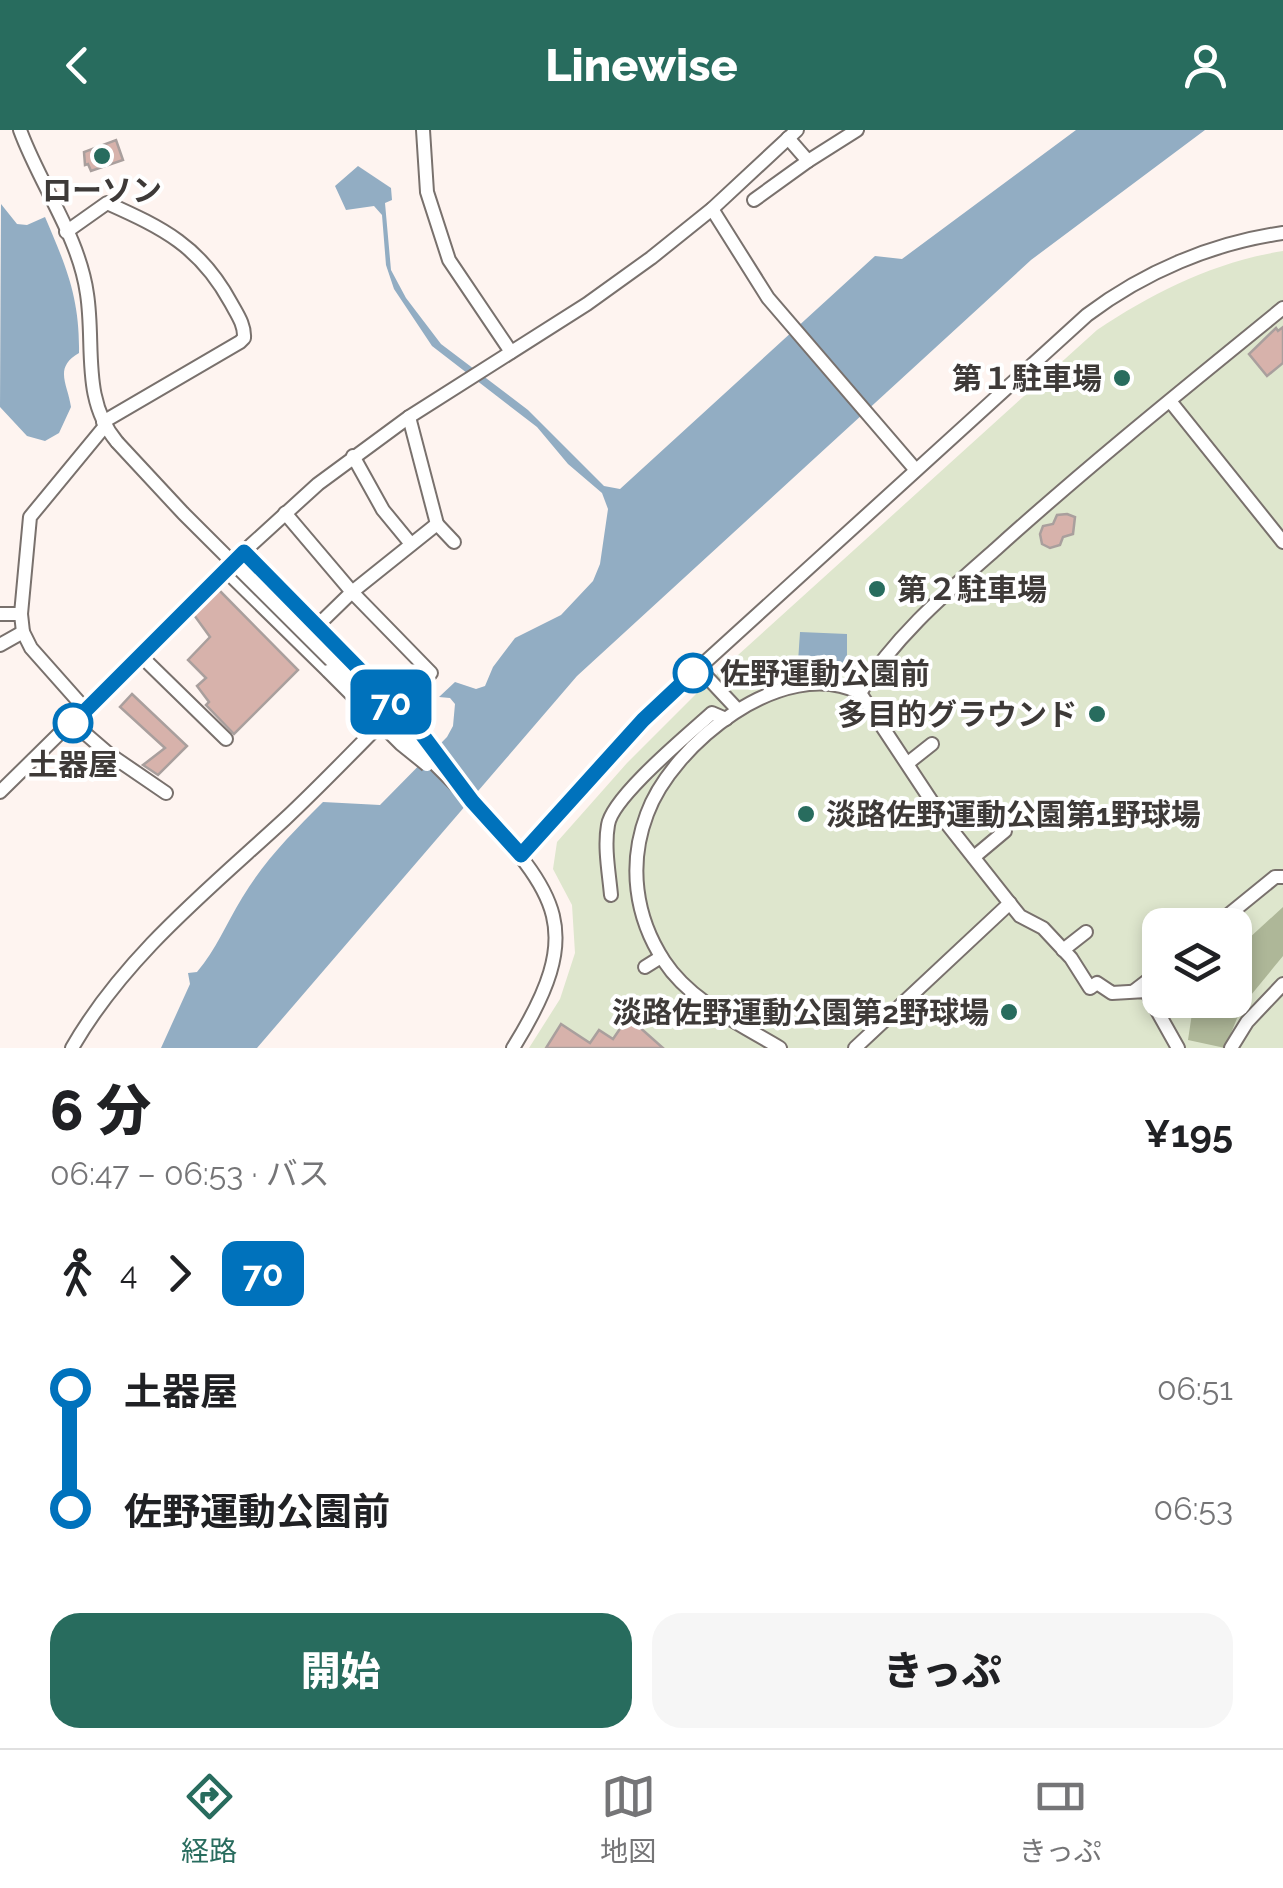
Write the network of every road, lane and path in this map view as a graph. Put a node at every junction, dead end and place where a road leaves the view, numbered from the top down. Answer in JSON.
{"nodes":[{"id":1,"x":20,"y":130,"type":"edge"},
{"id":2,"x":423,"y":130,"type":"edge"},
{"id":3,"x":856,"y":130,"type":"edge"},
{"id":4,"x":793,"y":134,"type":"edge"},
{"id":5,"x":808,"y":161,"type":"junction"},
{"id":6,"x":754,"y":200,"type":"dead end"},
{"id":7,"x":712,"y":209,"type":"junction"},
{"id":8,"x":66,"y":232,"type":"junction"},
{"id":9,"x":1283,"y":233,"type":"edge"},
{"id":10,"x":1283,"y":308,"type":"edge"},
{"id":11,"x":511,"y":352,"type":"junction"},
{"id":12,"x":1170,"y":400,"type":"junction"},
{"id":13,"x":408,"y":417,"type":"junction"},
{"id":14,"x":104,"y":424,"type":"junction"},
{"id":15,"x":352,"y":456,"type":"junction"},
{"id":16,"x":915,"y":469,"type":"junction"},
{"id":17,"x":284,"y":513,"type":"junction"},
{"id":18,"x":437,"y":524,"type":"junction"},
{"id":19,"x":454,"y":542,"type":"dead end"},
{"id":20,"x":1283,"y":542,"type":"edge"},
{"id":21,"x":411,"y":544,"type":"junction"},
{"id":22,"x":244,"y":552,"type":"junction"},
{"id":23,"x":225,"y":570,"type":"junction"},
{"id":24,"x":352,"y":592,"type":"junction"},
{"id":25,"x":0,"y":614,"type":"edge"},
{"id":26,"x":20,"y":614,"type":"junction"},
{"id":27,"x":316,"y":627,"type":"junction"},
{"id":28,"x":22,"y":632,"type":"junction"},
{"id":29,"x":0,"y":645,"type":"edge"},
{"id":30,"x":140,"y":655,"type":"junction"},
{"id":31,"x":707,"y":677,"type":"dead end"},
{"id":32,"x":860,"y":693,"type":"junction"},
{"id":33,"x":86,"y":710,"type":"junction"},
{"id":34,"x":731,"y":714,"type":"junction"},
{"id":35,"x":73,"y":723,"type":"junction"},
{"id":36,"x":226,"y":740,"type":"dead end"},
{"id":37,"x":932,"y":744,"type":"dead end"},
{"id":38,"x":908,"y":763,"type":"junction"},
{"id":39,"x":0,"y":792,"type":"edge"},
{"id":40,"x":166,"y":793,"type":"dead end"},
{"id":41,"x":472,"y":801,"type":"junction"},
{"id":42,"x":1005,"y":831,"type":"dead end"},
{"id":43,"x":521,"y":855,"type":"junction"},
{"id":44,"x":974,"y":857,"type":"junction"},
{"id":45,"x":1280,"y":874,"type":"edge"},
{"id":46,"x":612,"y":895,"type":"dead end"},
{"id":47,"x":1010,"y":904,"type":"junction"},
{"id":48,"x":1237,"y":908,"type":"edge"},
{"id":49,"x":1086,"y":932,"type":"dead end"},
{"id":50,"x":1063,"y":950,"type":"junction"},
{"id":51,"x":661,"y":956,"type":"junction"},
{"id":52,"x":645,"y":967,"type":"dead end"},
{"id":53,"x":1283,"y":984,"type":"edge"},
{"id":54,"x":1142,"y":985,"type":"edge"},
{"id":55,"x":1134,"y":991,"type":"junction"},
{"id":56,"x":72,"y":1048,"type":"edge"},
{"id":57,"x":513,"y":1048,"type":"edge"},
{"id":58,"x":780,"y":1048,"type":"edge"},
{"id":59,"x":855,"y":1048,"type":"edge"},
{"id":60,"x":1178,"y":1048,"type":"edge"},
{"id":61,"x":1231,"y":1048,"type":"edge"}],
"edges":[{"from":1,"to":8,"type":"street"},
{"from":2,"to":11,"type":"street"},
{"from":3,"to":5,"type":"street"},
{"from":4,"to":5,"type":"street"},
{"from":4,"to":7,"type":"street"},
{"from":5,"to":6,"type":"street"},
{"from":7,"to":11,"type":"street"},
{"from":7,"to":16,"type":"street"},
{"from":8,"to":14,"type":"street"},
{"from":8,"to":14,"type":"street"},
{"from":9,"to":16,"type":"street"},
{"from":10,"to":12,"type":"street"},
{"from":11,"to":13,"type":"street"},
{"from":12,"to":20,"type":"street"},
{"from":12,"to":32,"type":"street"},
{"from":13,"to":15,"type":"street"},
{"from":13,"to":18,"type":"street"},
{"from":14,"to":26,"type":"street"},
{"from":14,"to":41,"type":"street","bridge":true},
{"from":15,"to":17,"type":"street"},
{"from":15,"to":21,"type":"street"},
{"from":16,"to":43,"type":"street"},
{"from":17,"to":22,"type":"street"},
{"from":17,"to":24,"type":"street"},
{"from":18,"to":19,"type":"street"},
{"from":18,"to":21,"type":"street"},
{"from":21,"to":24,"type":"street"},
{"from":22,"to":23,"type":"street"},
{"from":22,"to":27,"type":"street"},
{"from":23,"to":30,"type":"street"},
{"from":23,"to":41,"type":"street","bridge":true},
{"from":24,"to":27,"type":"street"},
{"from":24,"to":56,"type":"street"},
{"from":25,"to":26,"type":"street"},
{"from":26,"to":28,"type":"street"},
{"from":27,"to":41,"type":"street","bridge":true},
{"from":28,"to":29,"type":"street"},
{"from":28,"to":33,"type":"street"},
{"from":30,"to":33,"type":"street"},
{"from":30,"to":36,"type":"street"},
{"from":31,"to":34,"type":"street"},
{"from":32,"to":34,"type":"street"},
{"from":32,"to":38,"type":"street"},
{"from":33,"to":35,"type":"street"},
{"from":34,"to":46,"type":"street"},
{"from":34,"to":51,"type":"street"},
{"from":35,"to":39,"type":"street"},
{"from":35,"to":40,"type":"street"},
{"from":37,"to":38,"type":"street"},
{"from":38,"to":44,"type":"street"},
{"from":41,"to":43,"type":"street"},
{"from":42,"to":44,"type":"street"},
{"from":43,"to":57,"type":"street"},
{"from":44,"to":47,"type":"street"},
{"from":45,"to":48,"type":"street"},
{"from":47,"to":50,"type":"street"},
{"from":47,"to":59,"type":"street"},
{"from":49,"to":50,"type":"street"},
{"from":50,"to":55,"type":"street"},
{"from":51,"to":52,"type":"street"},
{"from":51,"to":58,"type":"street"},
{"from":53,"to":61,"type":"street"},
{"from":54,"to":55,"type":"street"},
{"from":55,"to":60,"type":"street"}]}
